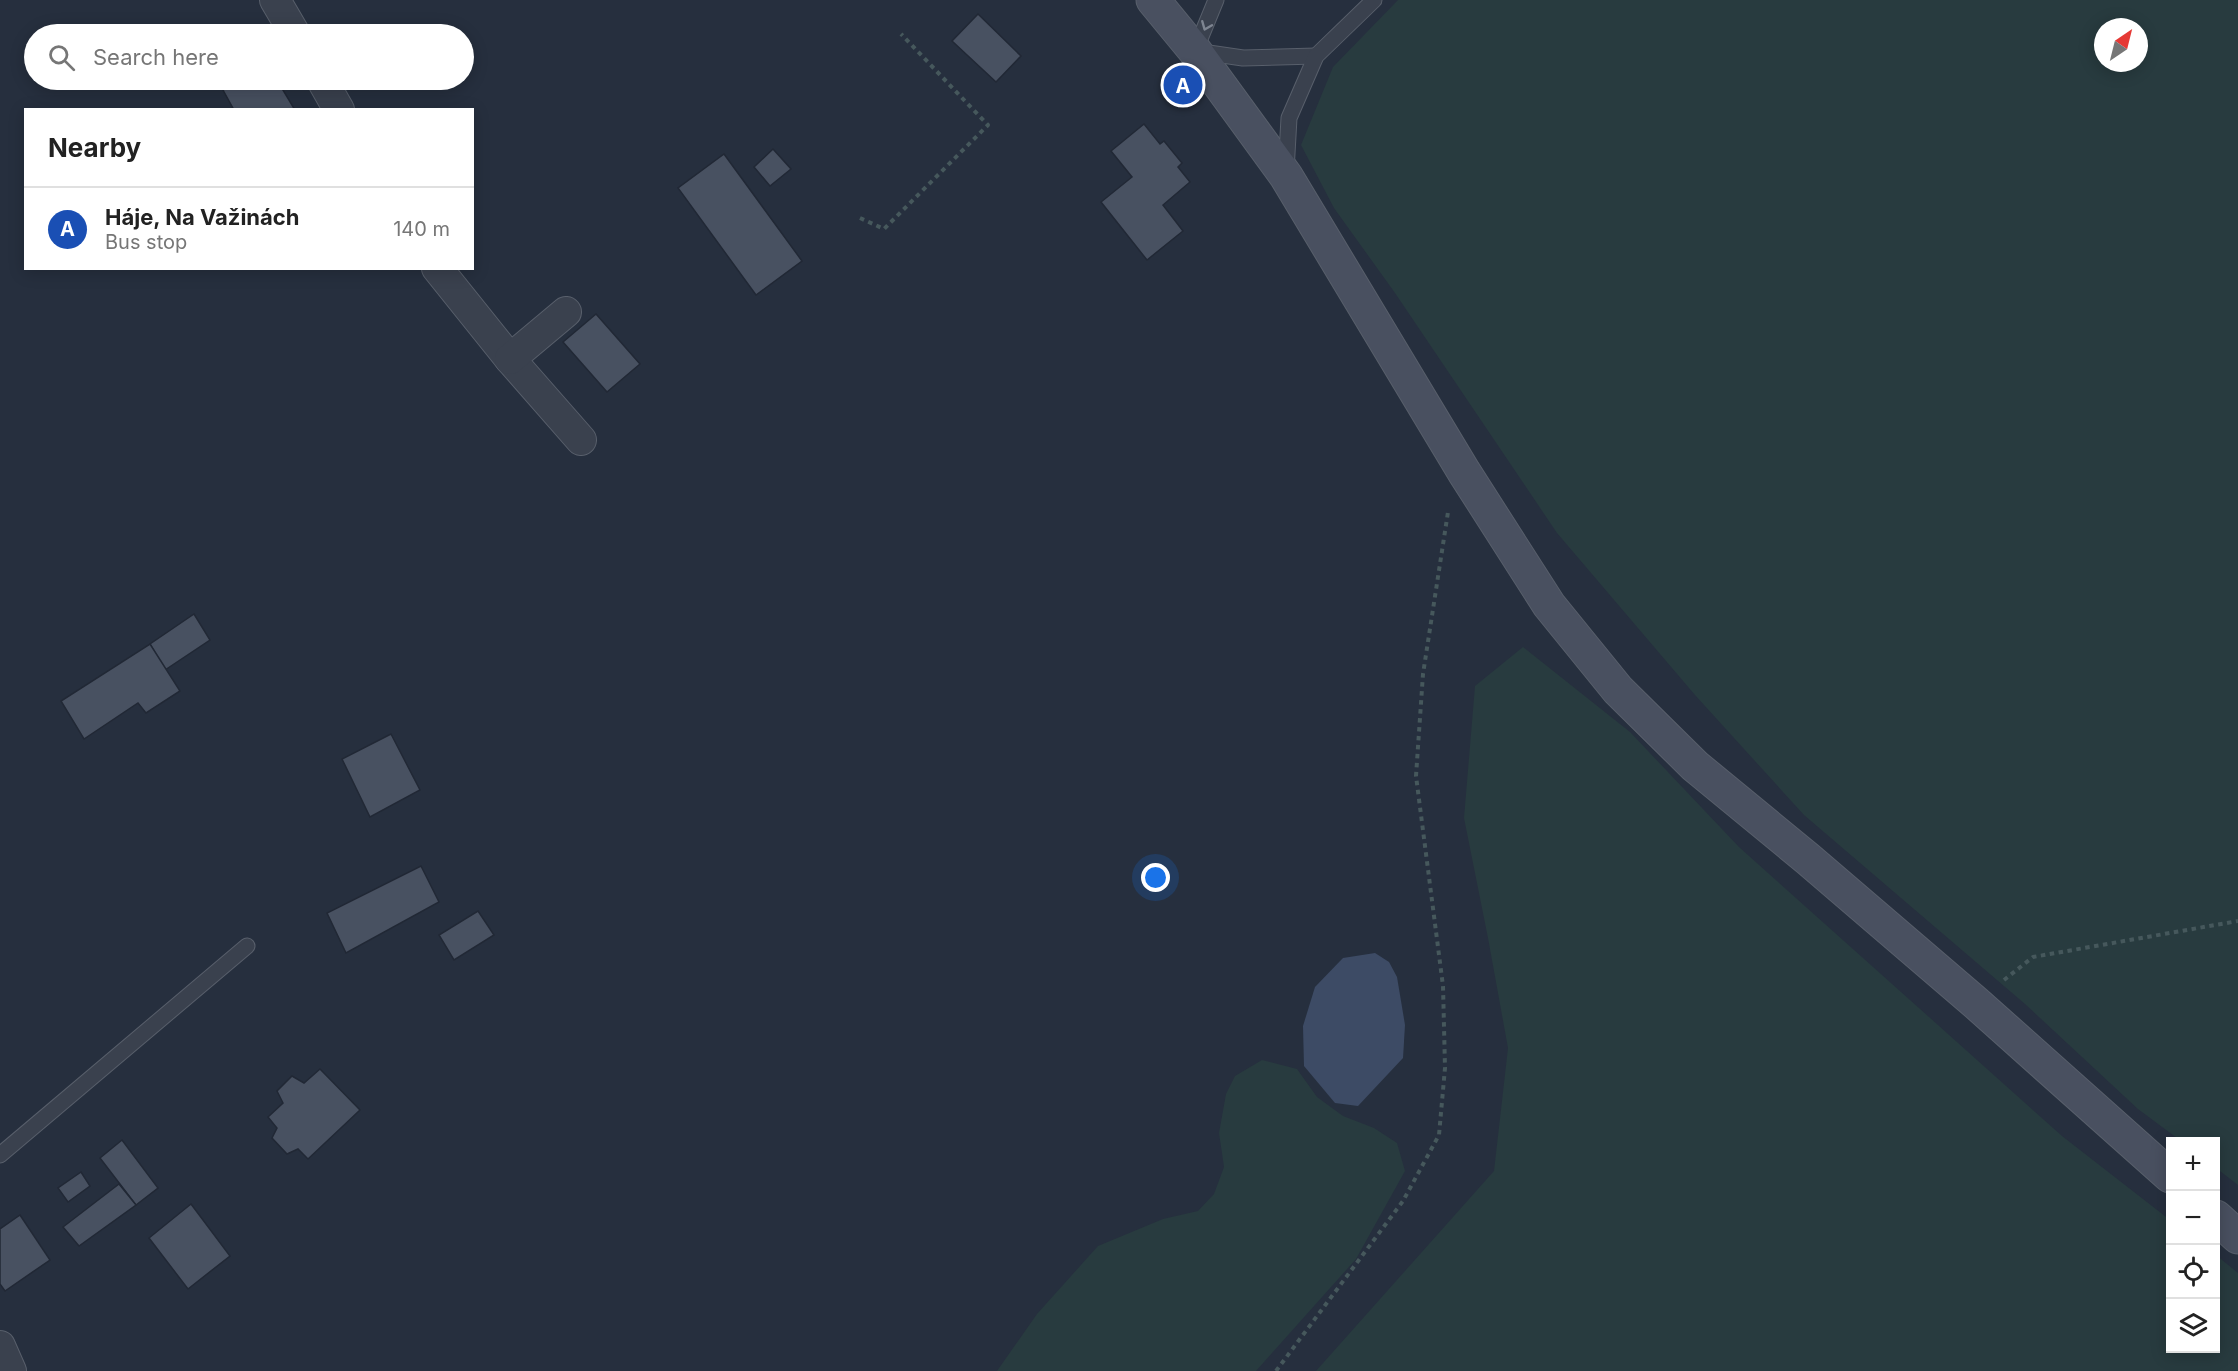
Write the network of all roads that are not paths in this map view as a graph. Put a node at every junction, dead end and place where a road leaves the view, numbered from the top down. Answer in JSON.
{"nodes":[{"id":1,"x":275,"y":0,"type":"edge"},
{"id":2,"x":1153,"y":0,"type":"edge"},
{"id":3,"x":1216,"y":0,"type":"edge"},
{"id":4,"x":1374,"y":0,"type":"edge"},
{"id":5,"x":289,"y":24,"type":"edge"},
{"id":6,"x":1195,"y":51,"type":"junction"},
{"id":7,"x":1316,"y":56,"type":"junction"},
{"id":8,"x":328,"y":90,"type":"edge"},
{"id":9,"x":338,"y":108,"type":"edge"},
{"id":10,"x":1286,"y":176,"type":"junction"},
{"id":11,"x":439,"y":270,"type":"edge"},
{"id":12,"x":566,"y":312,"type":"dead end"},
{"id":13,"x":510,"y":359,"type":"junction"},
{"id":14,"x":581,"y":441,"type":"dead end"},
{"id":15,"x":247,"y":946,"type":"dead end"},
{"id":16,"x":0,"y":1155,"type":"edge"},
{"id":17,"x":2166,"y":1172,"type":"edge"},
{"id":18,"x":2220,"y":1221,"type":"edge"},
{"id":19,"x":2238,"y":1238,"type":"edge"},
{"id":20,"x":0,"y":1347,"type":"edge"},
{"id":21,"x":11,"y":1371,"type":"edge"}],
"edges":[{"from":1,"to":5,"type":"street"},
{"from":2,"to":6,"type":"main road"},
{"from":3,"to":6,"type":"lane","one_way":true},
{"from":4,"to":7,"type":"lane"},
{"from":6,"to":7,"type":"lane"},
{"from":6,"to":10,"type":"main road"},
{"from":7,"to":10,"type":"lane"},
{"from":8,"to":9,"type":"street"},
{"from":10,"to":17,"type":"main road"},
{"from":11,"to":13,"type":"street"},
{"from":12,"to":13,"type":"street"},
{"from":13,"to":14,"type":"street"},
{"from":15,"to":16,"type":"lane"},
{"from":18,"to":19,"type":"main road"},
{"from":20,"to":21,"type":"street"}]}
